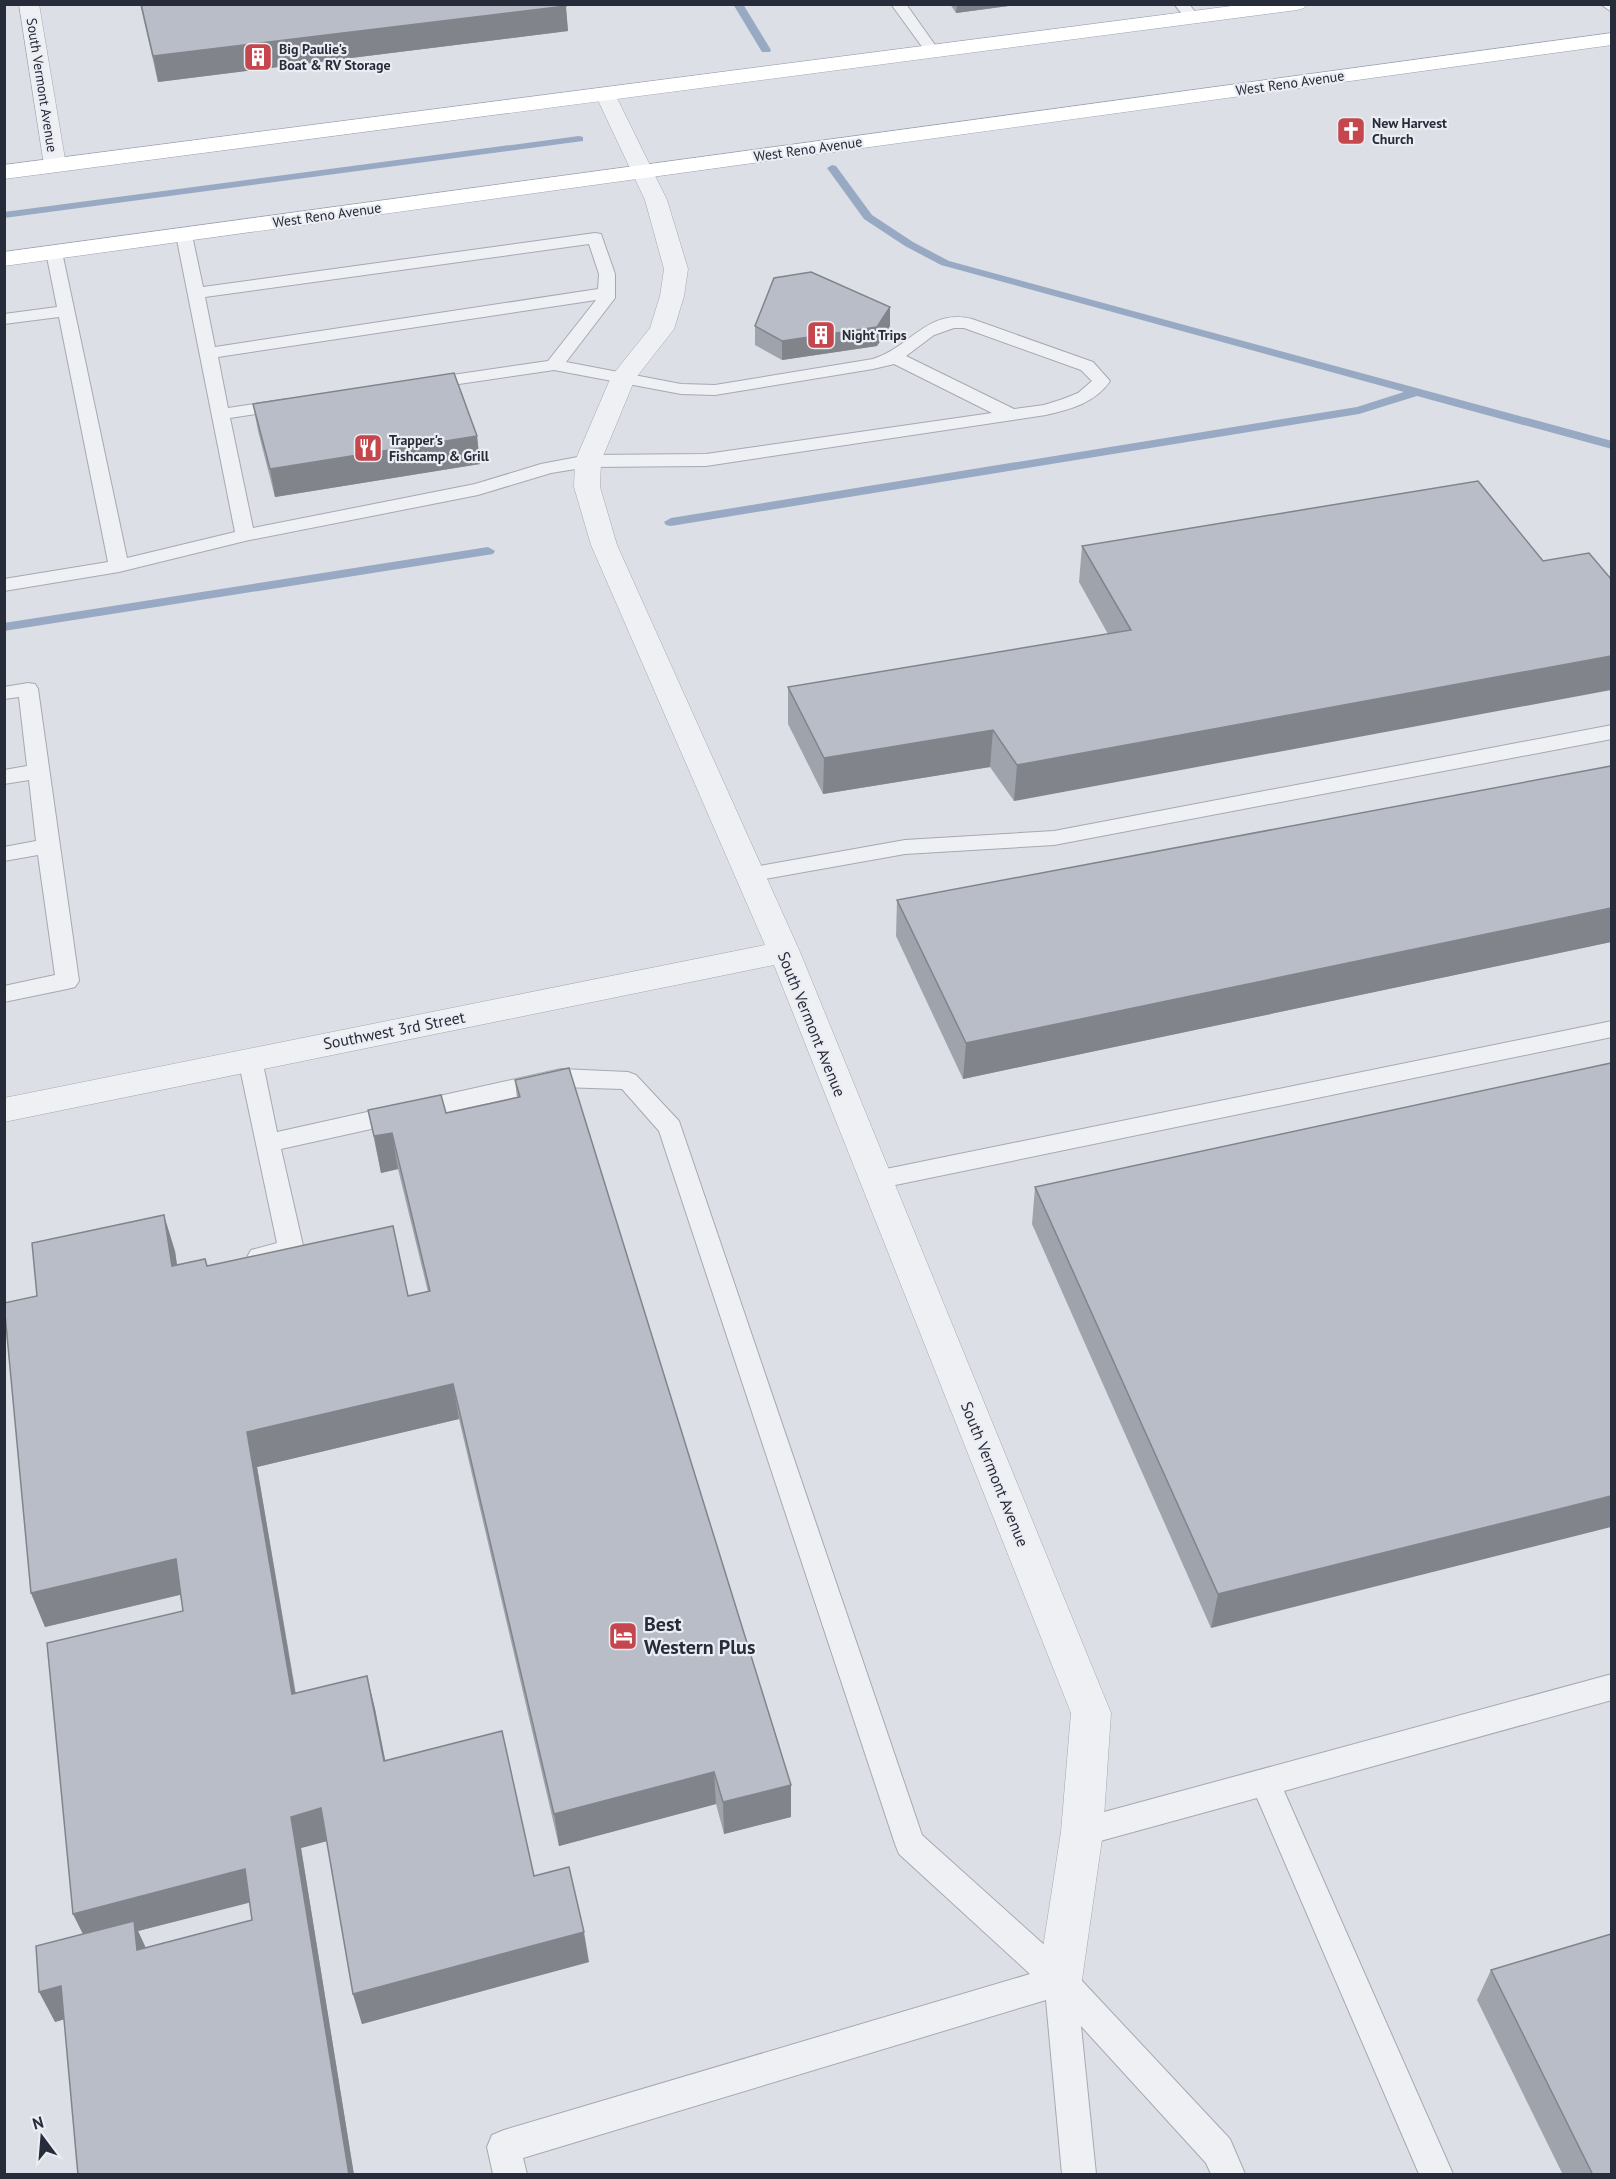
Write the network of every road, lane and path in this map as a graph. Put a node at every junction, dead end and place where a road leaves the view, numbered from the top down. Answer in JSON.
{"nodes":[{"id":1,"x":29,"y":4,"type":"edge"},
{"id":2,"x":898,"y":4,"type":"edge"},
{"id":3,"x":1297,"y":4,"type":"edge"},
{"id":4,"x":1607,"y":4,"type":"edge"},
{"id":5,"x":1611,"y":8,"type":"edge"},
{"id":6,"x":1187,"y":11,"type":"edge"},
{"id":7,"x":1611,"y":39,"type":"edge"},
{"id":8,"x":933,"y":52,"type":"junction"},
{"id":9,"x":605,"y":94,"type":"junction"},
{"id":10,"x":55,"y":165,"type":"junction"},
{"id":11,"x":4,"y":172,"type":"edge"},
{"id":12,"x":642,"y":172,"type":"junction"},
{"id":13,"x":184,"y":235,"type":"junction"},
{"id":14,"x":54,"y":252,"type":"junction"},
{"id":15,"x":4,"y":259,"type":"edge"},
{"id":16,"x":196,"y":293,"type":"junction"},
{"id":17,"x":606,"y":293,"type":"junction"},
{"id":18,"x":65,"y":311,"type":"junction"},
{"id":19,"x":4,"y":320,"type":"edge"},
{"id":20,"x":208,"y":353,"type":"junction"},
{"id":21,"x":894,"y":357,"type":"junction"},
{"id":22,"x":554,"y":365,"type":"junction"},
{"id":23,"x":623,"y":377,"type":"junction"},
{"id":24,"x":405,"y":387,"type":"edge"},
{"id":25,"x":301,"y":402,"type":"edge"},
{"id":26,"x":221,"y":414,"type":"junction"},
{"id":27,"x":1011,"y":415,"type":"junction"},
{"id":28,"x":588,"y":461,"type":"junction"},
{"id":29,"x":245,"y":535,"type":"junction"},
{"id":30,"x":119,"y":566,"type":"junction"},
{"id":31,"x":4,"y":585,"type":"edge"},
{"id":32,"x":4,"y":693,"type":"edge"},
{"id":33,"x":1611,"y":732,"type":"edge"},
{"id":34,"x":39,"y":771,"type":"junction"},
{"id":35,"x":4,"y":777,"type":"edge"},
{"id":36,"x":48,"y":846,"type":"junction"},
{"id":37,"x":4,"y":854,"type":"edge"},
{"id":38,"x":748,"y":875,"type":"junction"},
{"id":39,"x":784,"y":952,"type":"junction"},
{"id":40,"x":4,"y":994,"type":"edge"},
{"id":41,"x":1611,"y":1029,"type":"edge"},
{"id":42,"x":250,"y":1059,"type":"junction"},
{"id":43,"x":4,"y":1110,"type":"edge"},
{"id":44,"x":267,"y":1143,"type":"junction"},
{"id":45,"x":876,"y":1180,"type":"junction"},
{"id":46,"x":234,"y":1262,"type":"edge"},
{"id":47,"x":1611,"y":1687,"type":"edge"},
{"id":48,"x":1265,"y":1782,"type":"junction"},
{"id":49,"x":1082,"y":1832,"type":"junction"},
{"id":50,"x":1060,"y":1980,"type":"junction"},
{"id":51,"x":510,"y":2175,"type":"edge"},
{"id":52,"x":1079,"y":2175,"type":"edge"},
{"id":53,"x":1227,"y":2175,"type":"edge"},
{"id":54,"x":1436,"y":2175,"type":"edge"}],
"edges":[{"from":1,"to":10,"type":"street","name":"South Vermont Avenue"},
{"from":2,"to":8,"type":"lane"},
{"from":3,"to":6,"type":"main road"},
{"from":4,"to":5,"type":"lane"},
{"from":6,"to":8,"type":"main road"},
{"from":7,"to":12,"type":"main road","name":"West Reno Avenue"},
{"from":8,"to":9,"type":"main road"},
{"from":9,"to":10,"type":"main road"},
{"from":9,"to":12,"type":"street","name":"South Vermont Avenue"},
{"from":10,"to":11,"type":"main road"},
{"from":12,"to":13,"type":"main road","name":"West Reno Avenue"},
{"from":12,"to":23,"type":"street","name":"South Vermont Avenue"},
{"from":13,"to":14,"type":"main road","name":"West Reno Avenue"},
{"from":13,"to":16,"type":"lane"},
{"from":14,"to":15,"type":"main road","name":"West Reno Avenue"},
{"from":14,"to":18,"type":"lane"},
{"from":16,"to":17,"type":"lane"},
{"from":16,"to":20,"type":"lane"},
{"from":17,"to":20,"type":"lane"},
{"from":17,"to":22,"type":"lane"},
{"from":18,"to":19,"type":"lane"},
{"from":18,"to":30,"type":"lane"},
{"from":20,"to":26,"type":"lane"},
{"from":21,"to":23,"type":"lane"},
{"from":21,"to":27,"type":"lane"},
{"from":21,"to":27,"type":"lane"},
{"from":22,"to":23,"type":"lane"},
{"from":22,"to":24,"type":"lane"},
{"from":23,"to":28,"type":"street","name":"South Vermont Avenue"},
{"from":25,"to":26,"type":"lane"},
{"from":26,"to":29,"type":"lane"},
{"from":27,"to":28,"type":"lane"},
{"from":28,"to":29,"type":"lane"},
{"from":28,"to":38,"type":"street","name":"South Vermont Avenue"},
{"from":29,"to":30,"type":"lane"},
{"from":30,"to":31,"type":"lane"},
{"from":32,"to":34,"type":"lane"},
{"from":33,"to":38,"type":"lane"},
{"from":34,"to":35,"type":"lane"},
{"from":34,"to":36,"type":"lane"},
{"from":36,"to":37,"type":"lane"},
{"from":36,"to":40,"type":"lane"},
{"from":38,"to":39,"type":"street","name":"South Vermont Avenue"},
{"from":39,"to":42,"type":"street","name":"Southwest 3rd Street"},
{"from":39,"to":45,"type":"street","name":"South Vermont Avenue"},
{"from":41,"to":45,"type":"lane"},
{"from":42,"to":43,"type":"street","name":"Southwest 3rd Street"},
{"from":42,"to":44,"type":"lane"},
{"from":44,"to":46,"type":"lane"},
{"from":44,"to":50,"type":"lane"},
{"from":45,"to":49,"type":"street","name":"South Vermont Avenue"},
{"from":47,"to":48,"type":"lane"},
{"from":48,"to":49,"type":"lane"},
{"from":48,"to":54,"type":"lane"},
{"from":49,"to":50,"type":"street","name":"South Vermont Avenue"},
{"from":50,"to":51,"type":"lane"},
{"from":50,"to":52,"type":"lane"},
{"from":50,"to":53,"type":"lane"}]}
